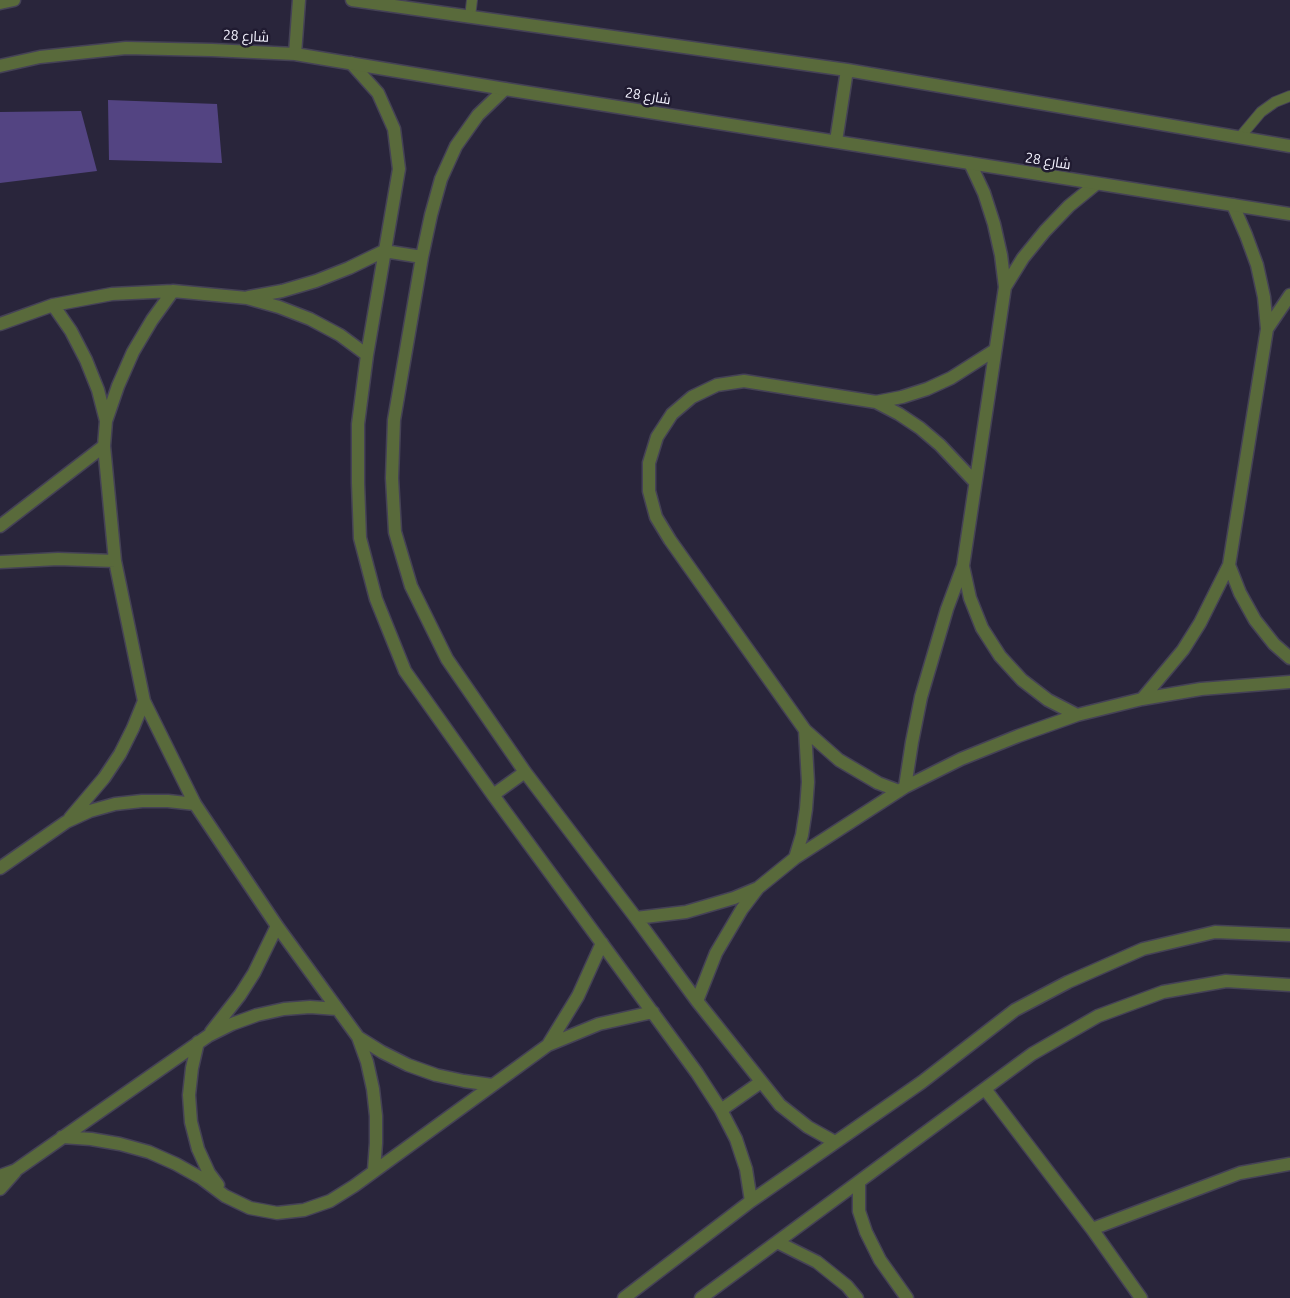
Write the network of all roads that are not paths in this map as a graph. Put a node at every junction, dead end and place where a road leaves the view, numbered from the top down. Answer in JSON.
{"nodes":[{"id":1,"x":14,"y":0,"type":"edge"},
{"id":2,"x":299,"y":0,"type":"edge"},
{"id":3,"x":352,"y":0,"type":"edge"},
{"id":4,"x":472,"y":0,"type":"edge"},
{"id":5,"x":0,"y":2,"type":"edge"},
{"id":6,"x":470,"y":17,"type":"junction"},
{"id":7,"x":295,"y":54,"type":"junction"},
{"id":8,"x":351,"y":63,"type":"junction"},
{"id":9,"x":0,"y":66,"type":"edge"},
{"id":10,"x":847,"y":70,"type":"junction"},
{"id":11,"x":505,"y":89,"type":"junction"},
{"id":12,"x":1290,"y":96,"type":"edge"},
{"id":13,"x":1240,"y":137,"type":"junction"},
{"id":14,"x":836,"y":141,"type":"junction"},
{"id":15,"x":1290,"y":146,"type":"edge"},
{"id":16,"x":970,"y":163,"type":"junction"},
{"id":17,"x":1096,"y":184,"type":"junction"},
{"id":18,"x":1233,"y":205,"type":"junction"},
{"id":19,"x":1290,"y":214,"type":"edge"},
{"id":20,"x":384,"y":251,"type":"junction"},
{"id":21,"x":422,"y":257,"type":"junction"},
{"id":22,"x":1004,"y":287,"type":"junction"},
{"id":23,"x":173,"y":291,"type":"junction"},
{"id":24,"x":1290,"y":295,"type":"edge"},
{"id":25,"x":247,"y":298,"type":"junction"},
{"id":26,"x":53,"y":305,"type":"junction"},
{"id":27,"x":0,"y":324,"type":"edge"},
{"id":28,"x":1267,"y":329,"type":"junction"},
{"id":29,"x":995,"y":350,"type":"junction"},
{"id":30,"x":367,"y":355,"type":"junction"},
{"id":31,"x":876,"y":402,"type":"junction"},
{"id":32,"x":106,"y":421,"type":"junction"},
{"id":33,"x":104,"y":446,"type":"junction"},
{"id":34,"x":975,"y":482,"type":"junction"},
{"id":35,"x":0,"y":526,"type":"edge"},
{"id":36,"x":115,"y":561,"type":"junction"},
{"id":37,"x":0,"y":562,"type":"edge"},
{"id":38,"x":1229,"y":565,"type":"junction"},
{"id":39,"x":963,"y":566,"type":"junction"},
{"id":40,"x":1290,"y":658,"type":"edge"},
{"id":41,"x":1290,"y":682,"type":"edge"},
{"id":42,"x":1142,"y":699,"type":"junction"},
{"id":43,"x":144,"y":701,"type":"junction"},
{"id":44,"x":1077,"y":715,"type":"junction"},
{"id":45,"x":805,"y":730,"type":"junction"},
{"id":46,"x":525,"y":772,"type":"junction"},
{"id":47,"x":902,"y":789,"type":"junction"},
{"id":48,"x":493,"y":795,"type":"junction"},
{"id":49,"x":195,"y":804,"type":"junction"},
{"id":50,"x":66,"y":822,"type":"junction"},
{"id":51,"x":795,"y":858,"type":"junction"},
{"id":52,"x":0,"y":868,"type":"edge"},
{"id":53,"x":758,"y":888,"type":"junction"},
{"id":54,"x":636,"y":918,"type":"junction"},
{"id":55,"x":277,"y":926,"type":"junction"},
{"id":56,"x":1290,"y":935,"type":"edge"},
{"id":57,"x":602,"y":943,"type":"junction"},
{"id":58,"x":1290,"y":985,"type":"edge"},
{"id":59,"x":697,"y":1001,"type":"junction"},
{"id":60,"x":337,"y":1009,"type":"junction"},
{"id":61,"x":653,"y":1012,"type":"junction"},
{"id":62,"x":358,"y":1037,"type":"junction"},
{"id":63,"x":203,"y":1039,"type":"junction"},
{"id":64,"x":548,"y":1045,"type":"junction"},
{"id":65,"x":760,"y":1082,"type":"junction"},
{"id":66,"x":492,"y":1085,"type":"junction"},
{"id":67,"x":985,"y":1089,"type":"junction"},
{"id":68,"x":721,"y":1110,"type":"junction"},
{"id":69,"x":62,"y":1137,"type":"junction"},
{"id":70,"x":835,"y":1142,"type":"junction"},
{"id":71,"x":1290,"y":1164,"type":"edge"},
{"id":72,"x":16,"y":1170,"type":"junction"},
{"id":73,"x":374,"y":1170,"type":"junction"},
{"id":74,"x":0,"y":1176,"type":"edge"},
{"id":75,"x":859,"y":1182,"type":"junction"},
{"id":76,"x":0,"y":1189,"type":"edge"},
{"id":77,"x":225,"y":1196,"type":"junction"},
{"id":78,"x":751,"y":1201,"type":"junction"},
{"id":79,"x":1092,"y":1229,"type":"junction"},
{"id":80,"x":777,"y":1242,"type":"junction"},
{"id":81,"x":624,"y":1298,"type":"edge"},
{"id":82,"x":701,"y":1298,"type":"edge"},
{"id":83,"x":857,"y":1298,"type":"edge"},
{"id":84,"x":907,"y":1298,"type":"edge"},
{"id":85,"x":1141,"y":1298,"type":"edge"}],
"edges":[{"from":1,"to":5,"type":"street"},
{"from":2,"to":7,"type":"street"},
{"from":3,"to":6,"type":"street"},
{"from":4,"to":6,"type":"lane"},
{"from":6,"to":10,"type":"street"},
{"from":7,"to":8,"type":"street","name":"شارع 28"},
{"from":7,"to":9,"type":"street","name":"شارع 28"},
{"from":8,"to":11,"type":"street","name":"شارع 28"},
{"from":8,"to":20,"type":"street"},
{"from":10,"to":13,"type":"street"},
{"from":10,"to":14,"type":"street"},
{"from":11,"to":14,"type":"street","name":"شارع 28"},
{"from":11,"to":21,"type":"street"},
{"from":12,"to":13,"type":"lane"},
{"from":13,"to":15,"type":"street"},
{"from":14,"to":16,"type":"street","name":"شارع 28"},
{"from":16,"to":17,"type":"street","name":"شارع 28"},
{"from":16,"to":22,"type":"street"},
{"from":17,"to":18,"type":"street","name":"شارع 28"},
{"from":17,"to":22,"type":"street"},
{"from":18,"to":19,"type":"street","name":"شارع 28"},
{"from":18,"to":28,"type":"street"},
{"from":20,"to":21,"type":"street"},
{"from":20,"to":25,"type":"street"},
{"from":20,"to":30,"type":"street"},
{"from":21,"to":46,"type":"street"},
{"from":22,"to":29,"type":"street"},
{"from":23,"to":25,"type":"street"},
{"from":23,"to":26,"type":"street"},
{"from":23,"to":32,"type":"street"},
{"from":24,"to":28,"type":"street"},
{"from":25,"to":30,"type":"street"},
{"from":26,"to":27,"type":"street"},
{"from":26,"to":32,"type":"street"},
{"from":28,"to":38,"type":"street"},
{"from":29,"to":31,"type":"street"},
{"from":29,"to":34,"type":"street"},
{"from":30,"to":48,"type":"street"},
{"from":31,"to":34,"type":"street"},
{"from":31,"to":45,"type":"street"},
{"from":32,"to":33,"type":"street"},
{"from":33,"to":35,"type":"street"},
{"from":33,"to":36,"type":"street"},
{"from":34,"to":39,"type":"street"},
{"from":36,"to":37,"type":"street"},
{"from":36,"to":43,"type":"street"},
{"from":38,"to":40,"type":"street"},
{"from":38,"to":42,"type":"street"},
{"from":39,"to":44,"type":"street"},
{"from":39,"to":47,"type":"street"},
{"from":41,"to":42,"type":"street"},
{"from":42,"to":44,"type":"street"},
{"from":43,"to":49,"type":"street"},
{"from":43,"to":50,"type":"street"},
{"from":44,"to":47,"type":"street"},
{"from":45,"to":47,"type":"street"},
{"from":45,"to":51,"type":"street"},
{"from":46,"to":48,"type":"street"},
{"from":46,"to":54,"type":"street"},
{"from":47,"to":51,"type":"street"},
{"from":48,"to":57,"type":"street"},
{"from":49,"to":50,"type":"street"},
{"from":49,"to":55,"type":"street"},
{"from":50,"to":52,"type":"street"},
{"from":51,"to":53,"type":"street"},
{"from":53,"to":54,"type":"street"},
{"from":53,"to":59,"type":"street"},
{"from":54,"to":59,"type":"street"},
{"from":55,"to":60,"type":"street"},
{"from":55,"to":63,"type":"street"},
{"from":56,"to":70,"type":"street"},
{"from":57,"to":61,"type":"street"},
{"from":57,"to":64,"type":"street"},
{"from":58,"to":67,"type":"street"},
{"from":59,"to":65,"type":"street"},
{"from":60,"to":62,"type":"street"},
{"from":60,"to":63,"type":"street"},
{"from":61,"to":64,"type":"street"},
{"from":61,"to":68,"type":"street"},
{"from":62,"to":66,"type":"street"},
{"from":62,"to":73,"type":"street"},
{"from":63,"to":69,"type":"street"},
{"from":63,"to":77,"type":"street"},
{"from":64,"to":66,"type":"street"},
{"from":65,"to":68,"type":"street"},
{"from":65,"to":70,"type":"street"},
{"from":66,"to":73,"type":"street"},
{"from":67,"to":75,"type":"street"},
{"from":67,"to":79,"type":"street"},
{"from":68,"to":78,"type":"street"},
{"from":69,"to":72,"type":"street"},
{"from":69,"to":77,"type":"street"},
{"from":70,"to":78,"type":"street"},
{"from":71,"to":79,"type":"street"},
{"from":72,"to":74,"type":"street"},
{"from":72,"to":76,"type":"street"},
{"from":73,"to":77,"type":"street"},
{"from":75,"to":80,"type":"street"},
{"from":75,"to":84,"type":"street"},
{"from":78,"to":81,"type":"street"},
{"from":79,"to":85,"type":"street"},
{"from":80,"to":82,"type":"street"},
{"from":80,"to":83,"type":"street"}]}
